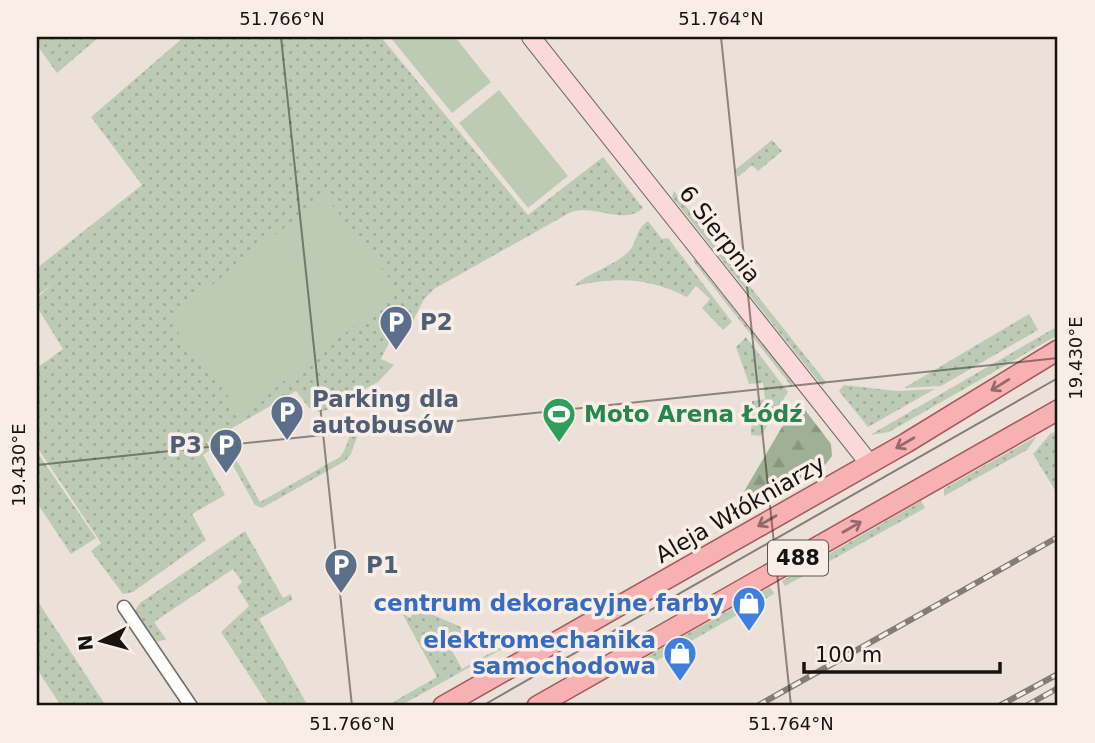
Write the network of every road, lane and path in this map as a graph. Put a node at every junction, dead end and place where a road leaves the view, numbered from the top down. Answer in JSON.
{"nodes":[{"id":1,"x":531,"y":37,"type":"edge"},
{"id":2,"x":1058,"y":350,"type":"edge"},
{"id":3,"x":1058,"y":410,"type":"edge"},
{"id":4,"x":869,"y":463,"type":"junction"},
{"id":5,"x":124,"y":607,"type":"dead end"},
{"id":6,"x":191,"y":706,"type":"edge"},
{"id":7,"x":443,"y":706,"type":"edge"},
{"id":8,"x":537,"y":706,"type":"edge"}],
"edges":[{"from":1,"to":4,"type":"street","name":"6 Sierpnia"},
{"from":2,"to":4,"type":"main road","name":"Aleja Włókniarzy","number":"488","one_way":true},
{"from":8,"to":3,"type":"main road","number":"488","one_way":true},
{"from":4,"to":7,"type":"main road","name":"Aleja Włókniarzy","number":"488","one_way":true},
{"from":5,"to":6,"type":"street"}]}
